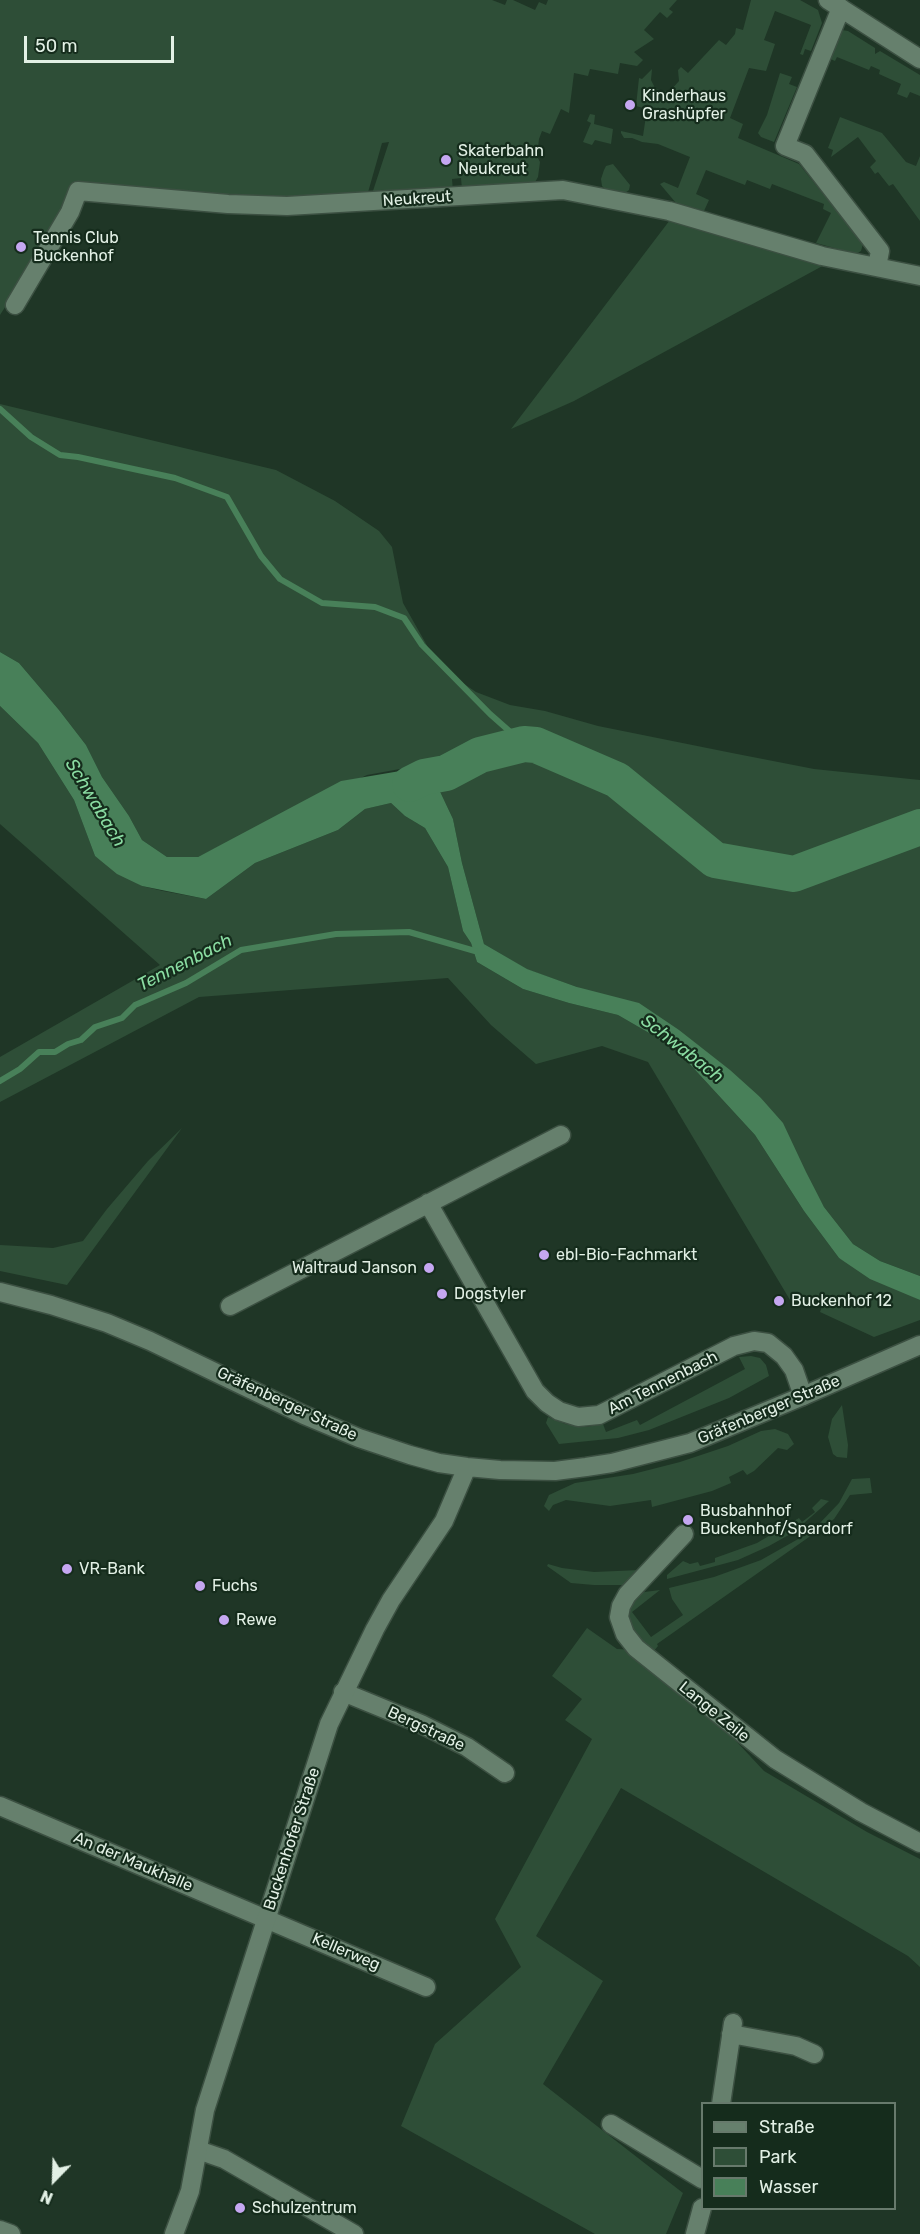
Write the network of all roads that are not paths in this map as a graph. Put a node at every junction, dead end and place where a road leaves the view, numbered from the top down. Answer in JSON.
{"nodes":[{"id":1,"x":834,"y":4,"type":"edge"},
{"id":2,"x":920,"y":59,"type":"edge"},
{"id":3,"x":877,"y":267,"type":"junction"},
{"id":4,"x":920,"y":276,"type":"edge"},
{"id":5,"x":15,"y":305,"type":"dead end"},
{"id":6,"x":561,"y":1135,"type":"dead end"},
{"id":7,"x":428,"y":1203,"type":"junction"},
{"id":8,"x":0,"y":1292,"type":"edge"},
{"id":9,"x":230,"y":1306,"type":"dead end"},
{"id":10,"x":920,"y":1345,"type":"edge"},
{"id":11,"x":803,"y":1396,"type":"junction"},
{"id":12,"x":466,"y":1467,"type":"junction"},
{"id":13,"x":684,"y":1534,"type":"dead end"},
{"id":14,"x":343,"y":1692,"type":"junction"},
{"id":15,"x":505,"y":1773,"type":"dead end"},
{"id":16,"x":0,"y":1806,"type":"edge"},
{"id":17,"x":920,"y":1842,"type":"edge"},
{"id":18,"x":267,"y":1918,"type":"junction"},
{"id":19,"x":426,"y":1987,"type":"dead end"},
{"id":20,"x":814,"y":2054,"type":"dead end"},
{"id":21,"x":721,"y":2102,"type":"edge"},
{"id":22,"x":611,"y":2124,"type":"dead end"},
{"id":23,"x":198,"y":2150,"type":"junction"},
{"id":24,"x":701,"y":2178,"type":"edge"},
{"id":25,"x":701,"y":2210,"type":"edge"},
{"id":26,"x":0,"y":2230,"type":"edge"},
{"id":27,"x":11,"y":2234,"type":"edge"},
{"id":28,"x":174,"y":2234,"type":"edge"},
{"id":29,"x":354,"y":2234,"type":"edge"},
{"id":30,"x":695,"y":2234,"type":"edge"}],
"edges":[{"from":1,"to":2,"type":"street"},
{"from":1,"to":3,"type":"street"},
{"from":3,"to":4,"type":"street","name":"Neukreut"},
{"from":3,"to":5,"type":"street","name":"Neukreut"},
{"from":6,"to":7,"type":"street"},
{"from":7,"to":9,"type":"street"},
{"from":7,"to":11,"type":"street","name":"Am Tennenbach"},
{"from":8,"to":12,"type":"street","name":"Gräfenberger Straße"},
{"from":10,"to":11,"type":"street","name":"Gräfenberger Straße"},
{"from":11,"to":12,"type":"street","name":"Gräfenberger Straße"},
{"from":12,"to":14,"type":"street","name":"Buckenhofer Straße"},
{"from":13,"to":17,"type":"street","name":"Lange Zeile"},
{"from":14,"to":15,"type":"street","name":"Bergstraße"},
{"from":14,"to":18,"type":"street","name":"Buckenhofer Straße"},
{"from":16,"to":18,"type":"street","name":"An der Maukhalle"},
{"from":18,"to":19,"type":"street","name":"Kellerweg"},
{"from":18,"to":23,"type":"street","name":"Buckenhofer Straße"},
{"from":20,"to":21,"type":"street"},
{"from":22,"to":24,"type":"street"},
{"from":23,"to":28,"type":"street","name":"Buckenhofer Straße"},
{"from":23,"to":29,"type":"street"},
{"from":25,"to":30,"type":"street"},
{"from":26,"to":27,"type":"street"}]}
